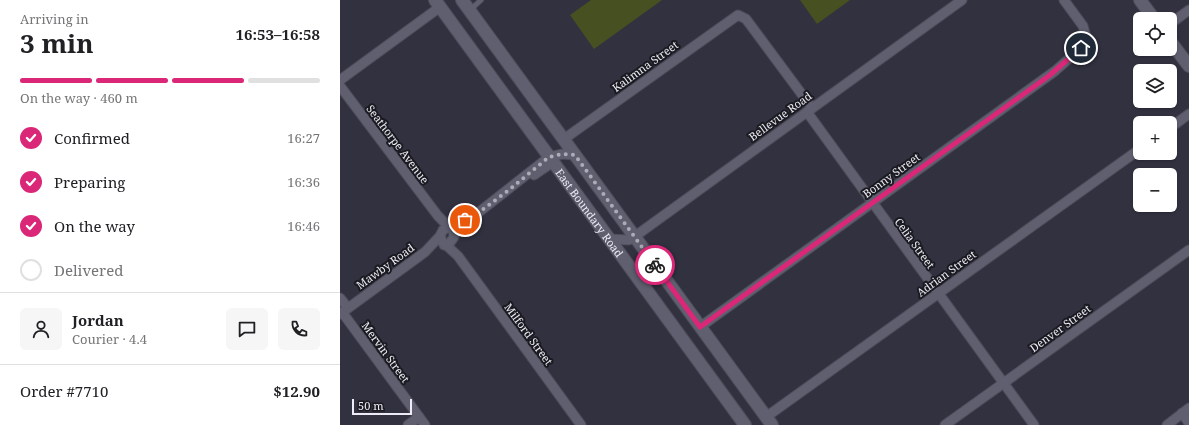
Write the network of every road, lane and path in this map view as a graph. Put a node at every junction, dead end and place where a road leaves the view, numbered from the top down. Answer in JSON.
{"nodes":[{"id":1,"x":481,"y":0,"type":"edge"},
{"id":2,"x":962,"y":0,"type":"edge"},
{"id":3,"x":1064,"y":0,"type":"edge"},
{"id":4,"x":1140,"y":0,"type":"edge"},
{"id":5,"x":437,"y":3,"type":"edge"},
{"id":6,"x":466,"y":5,"type":"edge"},
{"id":7,"x":1189,"y":10,"type":"edge"},
{"id":8,"x":1149,"y":12,"type":"edge"},
{"id":9,"x":741,"y":15,"type":"joint"},
{"id":10,"x":1177,"y":19,"type":"edge"},
{"id":11,"x":1177,"y":50,"type":"edge"},
{"id":12,"x":1189,"y":66,"type":"edge"},
{"id":13,"x":340,"y":80,"type":"edge"},
{"id":14,"x":340,"y":86,"type":"edge"},
{"id":15,"x":809,"y":110,"type":"junction"},
{"id":16,"x":1189,"y":114,"type":"edge"},
{"id":17,"x":1177,"y":123,"type":"edge"},
{"id":18,"x":564,"y":139,"type":"junction"},
{"id":19,"x":1133,"y":154,"type":"edge"},
{"id":20,"x":575,"y":155,"type":"junction"},
{"id":21,"x":551,"y":160,"type":"junction"},
{"id":22,"x":872,"y":203,"type":"junction"},
{"id":23,"x":447,"y":236,"type":"junction"},
{"id":24,"x":634,"y":237,"type":"junction"},
{"id":25,"x":609,"y":239,"type":"junction"},
{"id":26,"x":1189,"y":250,"type":"edge"},
{"id":27,"x":938,"y":294,"type":"junction"},
{"id":28,"x":340,"y":298,"type":"edge"},
{"id":29,"x":343,"y":311,"type":"edge"},
{"id":30,"x":700,"y":327,"type":"junction"},
{"id":31,"x":733,"y":372,"type":"junction"},
{"id":32,"x":1003,"y":383,"type":"junction"},
{"id":33,"x":715,"y":384,"type":"junction"},
{"id":34,"x":1185,"y":410,"type":"edge"},
{"id":35,"x":422,"y":421,"type":"edge"},
{"id":36,"x":769,"y":421,"type":"edge"},
{"id":37,"x":1189,"y":423,"type":"edge"},
{"id":38,"x":408,"y":425,"type":"edge"},
{"id":39,"x":581,"y":425,"type":"edge"},
{"id":40,"x":745,"y":425,"type":"edge"},
{"id":41,"x":945,"y":425,"type":"edge"},
{"id":42,"x":1034,"y":425,"type":"edge"},
{"id":43,"x":1167,"y":425,"type":"edge"}],
"edges":[{"from":1,"to":6,"type":"lane"},
{"from":2,"to":15,"type":"street","name":"Bellevue Road"},
{"from":3,"to":22,"type":"street","name":"Bonny Street"},
{"from":4,"to":8,"type":"main road"},
{"from":5,"to":13,"type":"street"},
{"from":5,"to":21,"type":"main road","name":"East Boundary Road"},
{"from":6,"to":18,"type":"main road","name":"East Boundary Road"},
{"from":7,"to":10,"type":"street"},
{"from":9,"to":15,"type":"street","name":"Celia Street"},
{"from":9,"to":18,"type":"street","name":"Kalimna Street"},
{"from":11,"to":12,"type":"main road"},
{"from":14,"to":23,"type":"street","name":"Seathorpe Avenue"},
{"from":15,"to":22,"type":"street","name":"Celia Street"},
{"from":15,"to":24,"type":"street","name":"Bellevue Road"},
{"from":16,"to":17,"type":"street"},
{"from":18,"to":20,"type":"main road","name":"East Boundary Road"},
{"from":19,"to":27,"type":"street","name":"Adrian Street"},
{"from":20,"to":21,"type":"street","name":"Mawby Road"},
{"from":20,"to":24,"type":"main road","name":"East Boundary Road"},
{"from":21,"to":23,"type":"street","name":"Mawby Road"},
{"from":21,"to":25,"type":"main road","name":"East Boundary Road"},
{"from":22,"to":27,"type":"street","name":"Celia Street"},
{"from":22,"to":30,"type":"street","name":"Bonny Street"},
{"from":23,"to":29,"type":"street","name":"Mawby Road"},
{"from":23,"to":39,"type":"street","name":"Milford Street"},
{"from":24,"to":25,"type":"street","name":"Bellevue Road"},
{"from":24,"to":30,"type":"main road","name":"East Boundary Road"},
{"from":25,"to":33,"type":"main road","name":"East Boundary Road"},
{"from":26,"to":32,"type":"street","name":"Denver Street"},
{"from":27,"to":32,"type":"street","name":"Celia Street"},
{"from":27,"to":36,"type":"street","name":"Adrian Street"},
{"from":28,"to":29,"type":"street","name":"Mervin Street"},
{"from":29,"to":35,"type":"street","name":"Mervin Street"},
{"from":30,"to":31,"type":"main road","name":"East Boundary Road"},
{"from":31,"to":33,"type":"main road"},
{"from":31,"to":36,"type":"main road","name":"East Boundary Road"},
{"from":32,"to":41,"type":"street","name":"Denver Street"},
{"from":32,"to":42,"type":"street","name":"Celia Street"},
{"from":33,"to":40,"type":"main road","name":"East Boundary Road"},
{"from":34,"to":37,"type":"street"},
{"from":34,"to":43,"type":"street"},
{"from":35,"to":38,"type":"street"}]}
